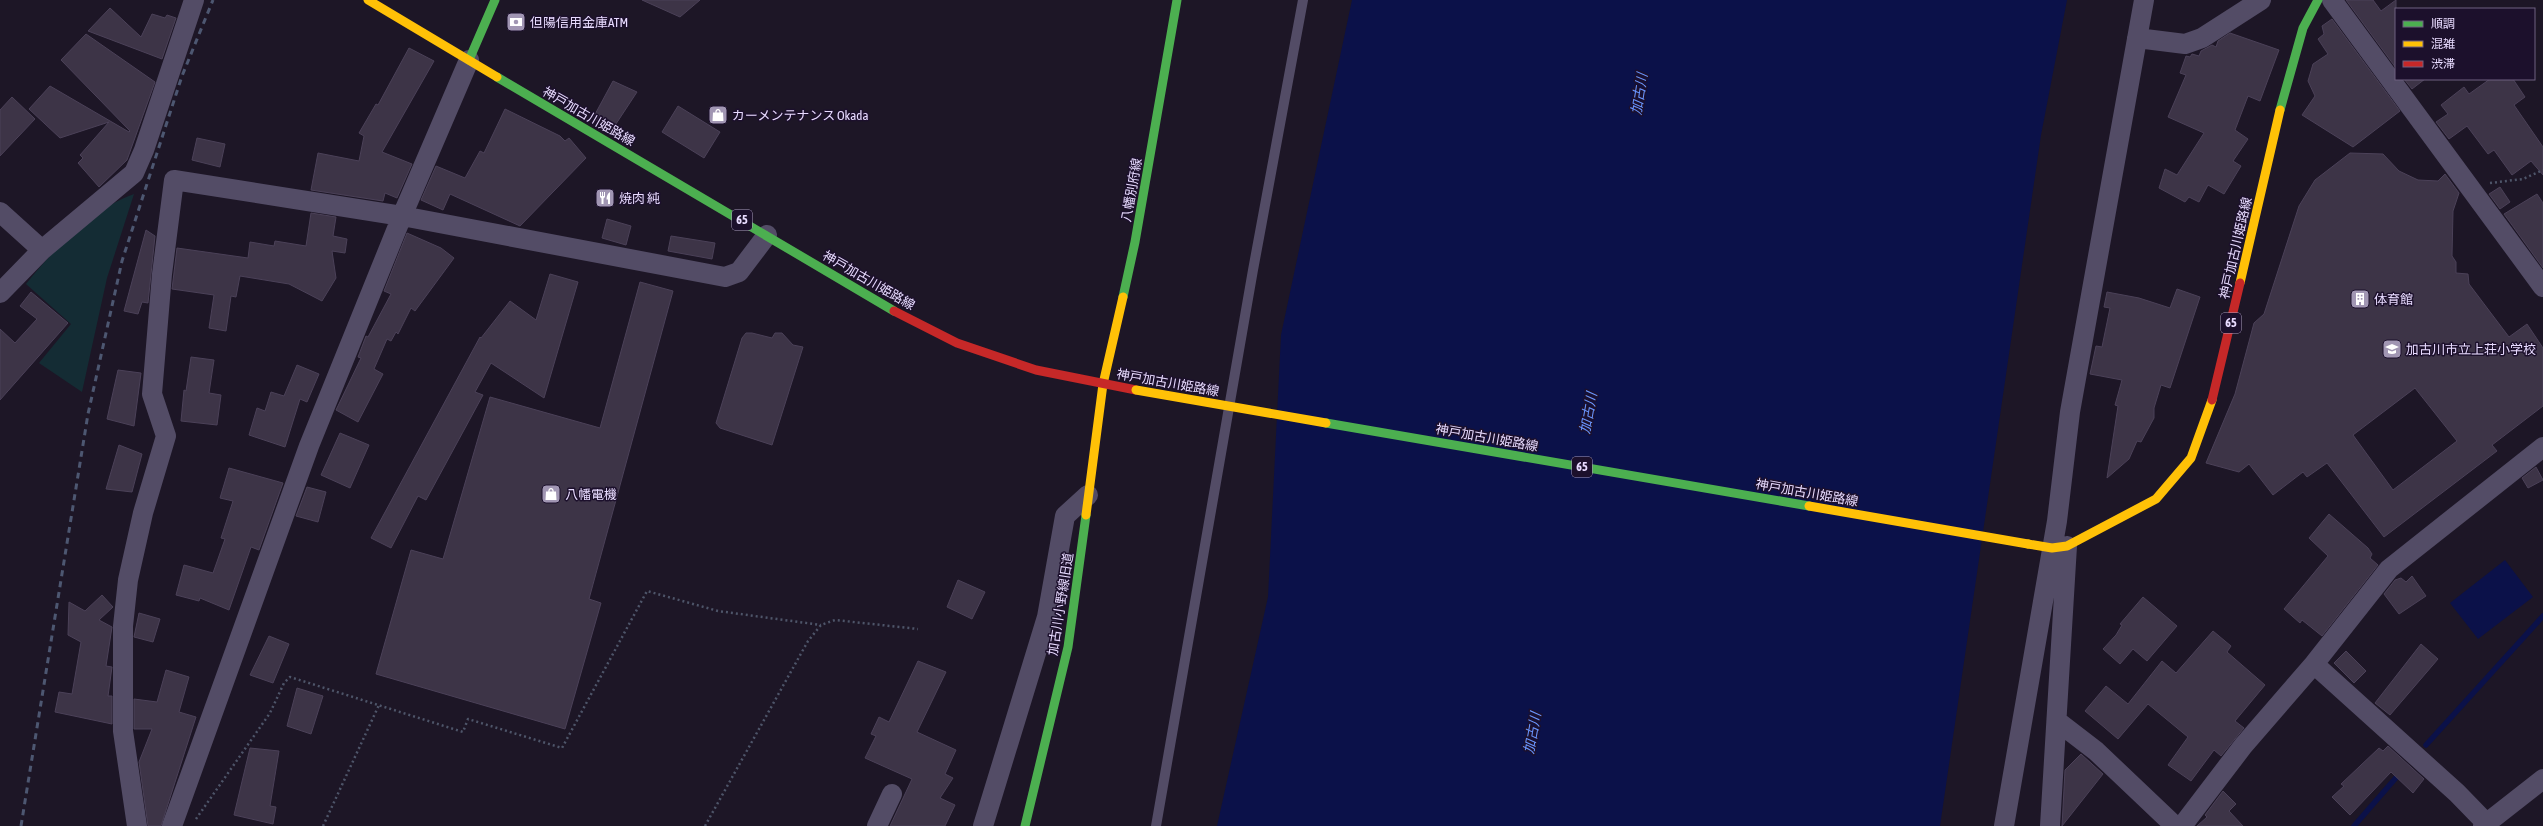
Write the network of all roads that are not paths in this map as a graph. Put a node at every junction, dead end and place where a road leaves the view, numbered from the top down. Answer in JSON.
{"nodes":[{"id":1,"x":194,"y":0,"type":"edge"},
{"id":2,"x":368,"y":0,"type":"edge"},
{"id":3,"x":495,"y":0,"type":"edge"},
{"id":4,"x":1177,"y":0,"type":"edge"},
{"id":5,"x":1303,"y":0,"type":"edge"},
{"id":6,"x":2144,"y":0,"type":"edge"},
{"id":7,"x":2261,"y":0,"type":"edge"},
{"id":8,"x":2318,"y":0,"type":"edge"},
{"id":9,"x":2332,"y":0,"type":"edge"},
{"id":10,"x":2137,"y":38,"type":"junction"},
{"id":11,"x":468,"y":60,"type":"junction"},
{"id":12,"x":0,"y":212,"type":"edge"},
{"id":13,"x":402,"y":216,"type":"junction"},
{"id":14,"x":767,"y":235,"type":"junction"},
{"id":15,"x":42,"y":250,"type":"junction"},
{"id":16,"x":2543,"y":287,"type":"edge"},
{"id":17,"x":0,"y":293,"type":"edge"},
{"id":18,"x":1103,"y":384,"type":"junction"},
{"id":19,"x":2543,"y":447,"type":"edge"},
{"id":20,"x":1088,"y":495,"type":"junction"},
{"id":21,"x":2059,"y":547,"type":"junction"},
{"id":22,"x":2314,"y":664,"type":"junction"},
{"id":23,"x":2057,"y":721,"type":"junction"},
{"id":24,"x":2543,"y":779,"type":"edge"},
{"id":25,"x":892,"y":794,"type":"dead end"},
{"id":26,"x":2487,"y":825,"type":"edge"},
{"id":27,"x":137,"y":826,"type":"edge"},
{"id":28,"x":172,"y":826,"type":"edge"},
{"id":29,"x":877,"y":826,"type":"edge"},
{"id":30,"x":983,"y":826,"type":"edge"},
{"id":31,"x":1025,"y":826,"type":"edge"},
{"id":32,"x":1156,"y":826,"type":"edge"},
{"id":33,"x":2004,"y":826,"type":"edge"},
{"id":34,"x":2050,"y":826,"type":"edge"},
{"id":35,"x":2175,"y":826,"type":"edge"},
{"id":36,"x":2182,"y":826,"type":"edge"}],
"edges":[{"from":1,"to":15,"type":"street"},
{"from":2,"to":11,"type":"main road","name":"神戸加古川姫路線","number":"65"},
{"from":3,"to":11,"type":"main road"},
{"from":4,"to":18,"type":"main road","name":"八幡別府線"},
{"from":5,"to":32,"type":"lane"},
{"from":6,"to":10,"type":"street"},
{"from":7,"to":10,"type":"street"},
{"from":8,"to":21,"type":"main road","name":"神戸加古川姫路線","number":"65"},
{"from":9,"to":16,"type":"street"},
{"from":10,"to":21,"type":"street"},
{"from":11,"to":13,"type":"street"},
{"from":11,"to":14,"type":"main road","name":"神戸加古川姫路線","number":"65"},
{"from":12,"to":15,"type":"street"},
{"from":13,"to":14,"type":"street"},
{"from":13,"to":27,"type":"street"},
{"from":13,"to":28,"type":"street"},
{"from":14,"to":18,"type":"main road","name":"神戸加古川姫路線","number":"65"},
{"from":15,"to":17,"type":"street"},
{"from":18,"to":20,"type":"main road","name":"加古川小野線旧道"},
{"from":18,"to":21,"type":"main road","name":"神戸加古川姫路線","number":"65","bridge":true},
{"from":19,"to":22,"type":"street"},
{"from":20,"to":30,"type":"street"},
{"from":20,"to":31,"type":"main road","name":"加古川小野線旧道"},
{"from":21,"to":23,"type":"street"},
{"from":21,"to":33,"type":"street"},
{"from":22,"to":26,"type":"street"},
{"from":22,"to":36,"type":"street"},
{"from":23,"to":34,"type":"street"},
{"from":23,"to":35,"type":"street"},
{"from":24,"to":26,"type":"street"},
{"from":25,"to":29,"type":"street"}]}
